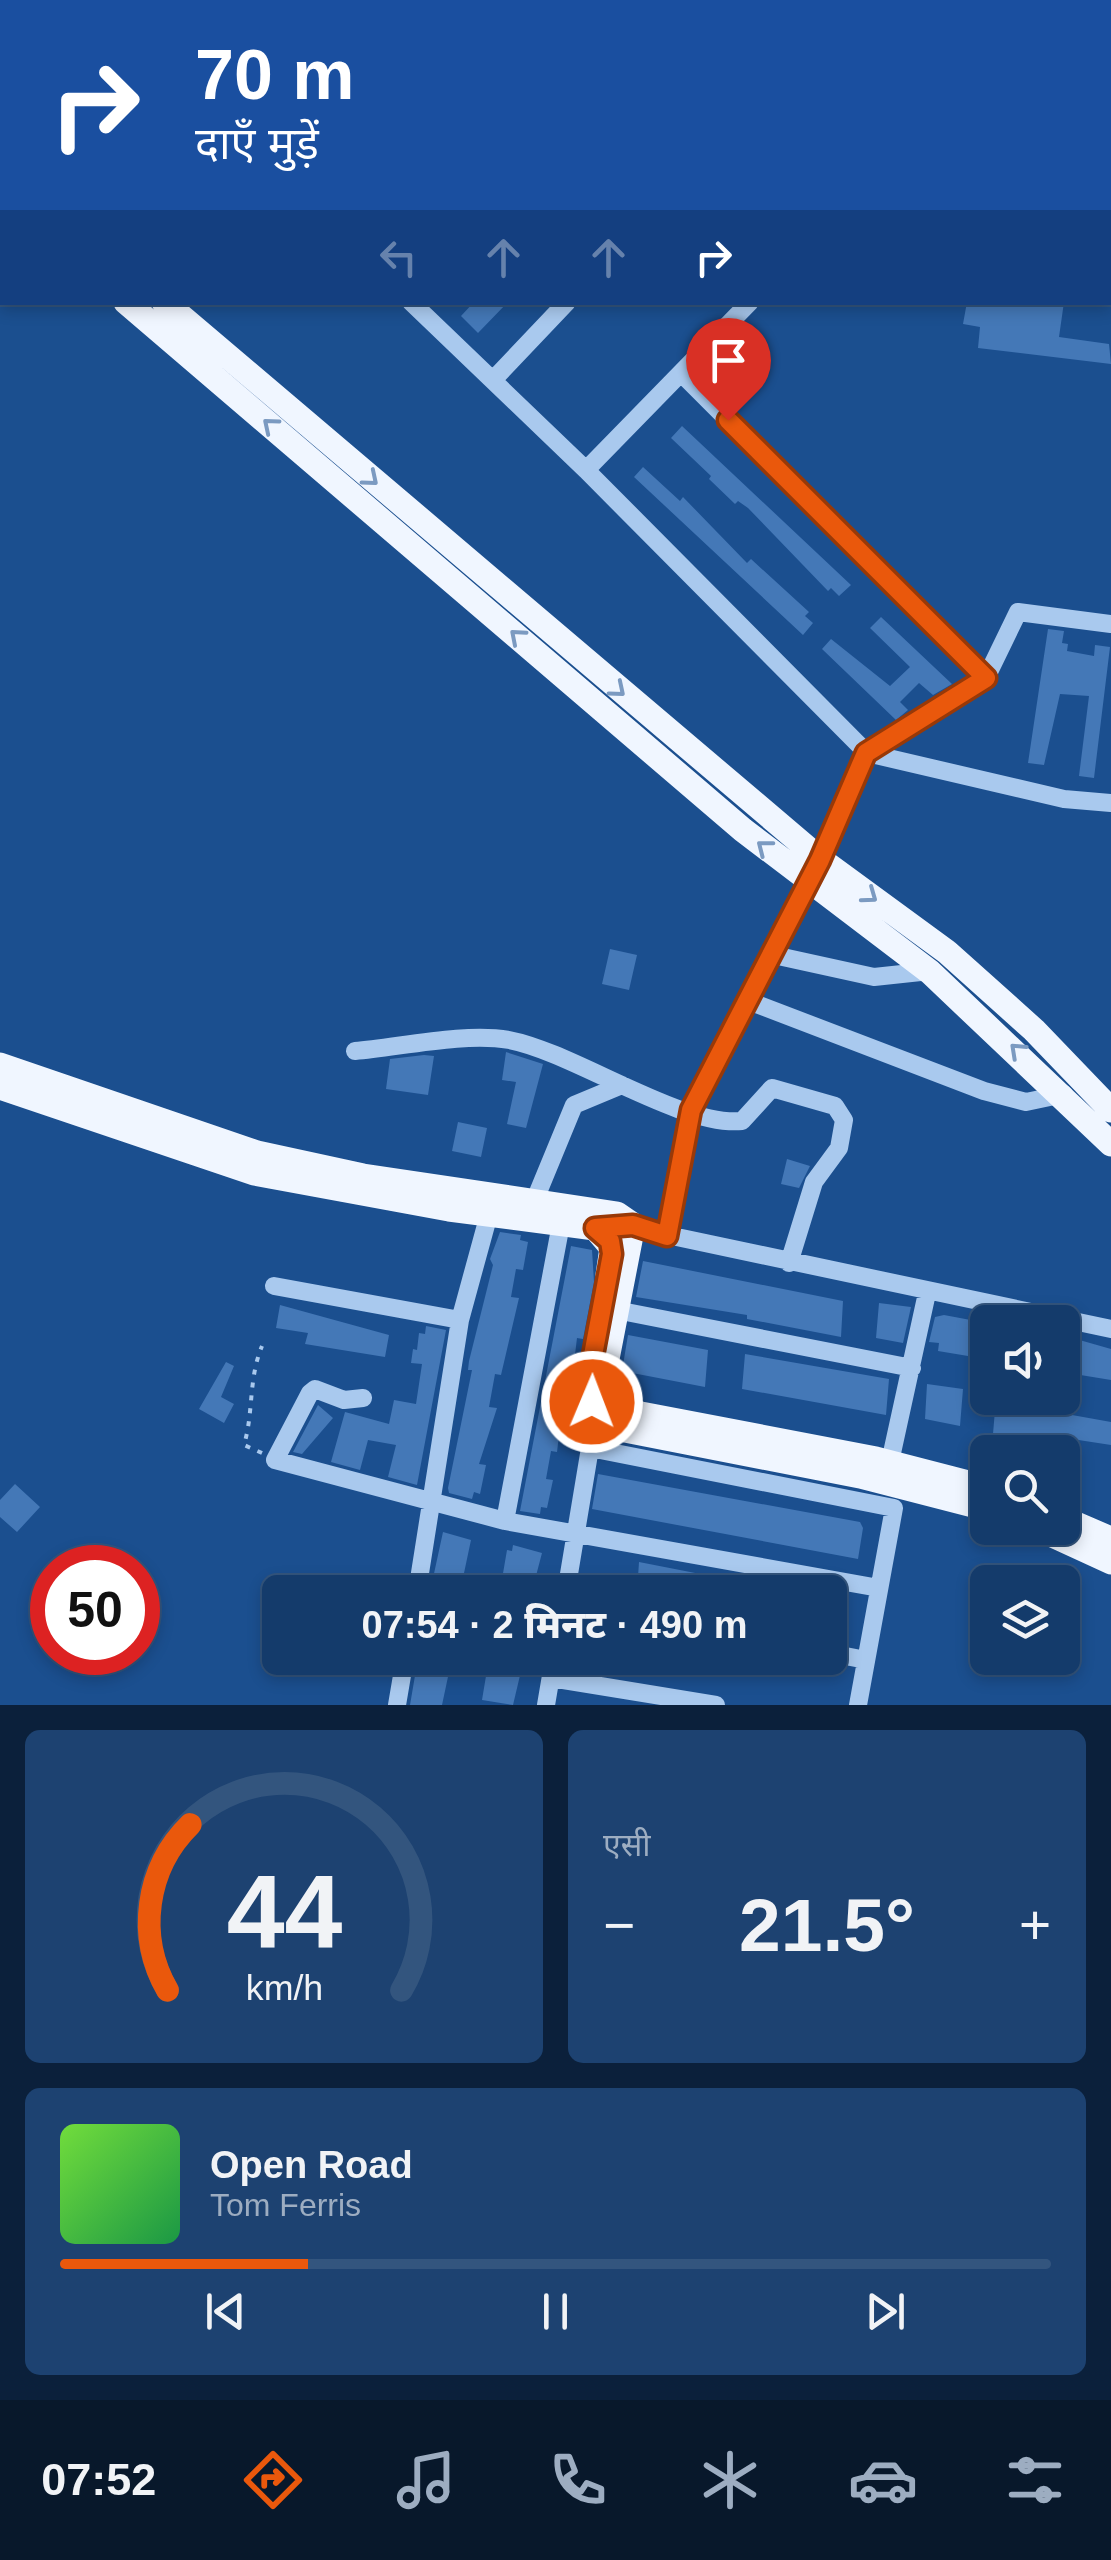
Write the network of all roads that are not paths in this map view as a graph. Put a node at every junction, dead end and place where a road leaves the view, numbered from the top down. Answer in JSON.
{"nodes":[{"id":1,"x":130,"y":305,"type":"edge"},
{"id":2,"x":167,"y":305,"type":"edge"},
{"id":3,"x":414,"y":305,"type":"edge"},
{"id":4,"x":563,"y":305,"type":"edge"},
{"id":5,"x":747,"y":305,"type":"edge"},
{"id":6,"x":682,"y":374,"type":"junction"},
{"id":7,"x":493,"y":380,"type":"junction"},
{"id":8,"x":586,"y":470,"type":"junction"},
{"id":9,"x":470,"y":580,"type":"junction"},
{"id":10,"x":1111,"y":624,"type":"edge"},
{"id":11,"x":986,"y":678,"type":"junction"},
{"id":12,"x":866,"y":753,"type":"junction"},
{"id":13,"x":1111,"y":803,"type":"edge"},
{"id":14,"x":815,"y":871,"type":"junction"},
{"id":15,"x":769,"y":954,"type":"junction"},
{"id":16,"x":938,"y":962,"type":"junction"},
{"id":17,"x":746,"y":1000,"type":"junction"},
{"id":18,"x":355,"y":1051,"type":"dead end"},
{"id":19,"x":0,"y":1065,"type":"edge"},
{"id":20,"x":622,"y":1085,"type":"junction"},
{"id":21,"x":0,"y":1087,"type":"edge"},
{"id":22,"x":1064,"y":1094,"type":"junction"},
{"id":23,"x":691,"y":1110,"type":"junction"},
{"id":24,"x":1111,"y":1110,"type":"edge"},
{"id":25,"x":1111,"y":1144,"type":"edge"},
{"id":26,"x":534,"y":1202,"type":"junction"},
{"id":27,"x":489,"y":1214,"type":"junction"},
{"id":28,"x":560,"y":1224,"type":"junction"},
{"id":29,"x":633,"y":1225,"type":"junction"},
{"id":30,"x":595,"y":1228,"type":"junction"},
{"id":31,"x":667,"y":1236,"type":"junction"},
{"id":32,"x":789,"y":1262,"type":"junction"},
{"id":33,"x":274,"y":1286,"type":"dead end"},
{"id":34,"x":928,"y":1292,"type":"junction"},
{"id":35,"x":616,"y":1310,"type":"junction"},
{"id":36,"x":460,"y":1320,"type":"junction"},
{"id":37,"x":1111,"y":1329,"type":"edge"},
{"id":38,"x":912,"y":1368,"type":"junction"},
{"id":39,"x":363,"y":1398,"type":"dead end"},
{"id":40,"x":894,"y":1485,"type":"junction"},
{"id":41,"x":970,"y":1487,"type":"edge"},
{"id":42,"x":433,"y":1502,"type":"junction"},
{"id":43,"x":970,"y":1504,"type":"edge"},
{"id":44,"x":505,"y":1521,"type":"junction"},
{"id":45,"x":1080,"y":1525,"type":"edge"},
{"id":46,"x":576,"y":1534,"type":"junction"},
{"id":47,"x":1111,"y":1538,"type":"edge"},
{"id":48,"x":1074,"y":1545,"type":"edge"},
{"id":49,"x":1111,"y":1562,"type":"edge"},
{"id":50,"x":420,"y":1575,"type":"edge"},
{"id":51,"x":569,"y":1575,"type":"edge"},
{"id":52,"x":879,"y":1588,"type":"junction"},
{"id":53,"x":847,"y":1656,"type":"edge"},
{"id":54,"x":866,"y":1660,"type":"junction"},
{"id":55,"x":402,"y":1675,"type":"edge"},
{"id":56,"x":551,"y":1675,"type":"edge"},
{"id":57,"x":551,"y":1678,"type":"junction"},
{"id":58,"x":397,"y":1705,"type":"edge"},
{"id":59,"x":546,"y":1705,"type":"edge"},
{"id":60,"x":716,"y":1705,"type":"edge"},
{"id":61,"x":858,"y":1705,"type":"edge"}],
"edges":[{"from":9,"to":1,"type":"main road","one_way":true},
{"from":2,"to":9,"type":"main road","one_way":true},
{"from":3,"to":7,"type":"street"},
{"from":4,"to":7,"type":"street"},
{"from":5,"to":6,"type":"street"},
{"from":6,"to":8,"type":"street"},
{"from":6,"to":11,"type":"street"},
{"from":7,"to":8,"type":"street"},
{"from":8,"to":12,"type":"street"},
{"from":9,"to":14,"type":"main road"},
{"from":10,"to":11,"type":"street"},
{"from":11,"to":12,"type":"street"},
{"from":12,"to":13,"type":"street"},
{"from":12,"to":14,"type":"street"},
{"from":14,"to":15,"type":"street"},
{"from":14,"to":16,"type":"main road"},
{"from":15,"to":16,"type":"street"},
{"from":15,"to":17,"type":"street"},
{"from":22,"to":16,"type":"main road","one_way":true},
{"from":16,"to":24,"type":"main road"},
{"from":17,"to":22,"type":"street"},
{"from":17,"to":23,"type":"street"},
{"from":18,"to":20,"type":"street"},
{"from":19,"to":26,"type":"main road"},
{"from":20,"to":23,"type":"street"},
{"from":20,"to":26,"type":"street"},
{"from":21,"to":27,"type":"main road"},
{"from":22,"to":25,"type":"main road"},
{"from":23,"to":31,"type":"street"},
{"from":23,"to":32,"type":"street"},
{"from":26,"to":29,"type":"main road"},
{"from":27,"to":28,"type":"main road"},
{"from":27,"to":36,"type":"street"},
{"from":28,"to":30,"type":"main road"},
{"from":28,"to":44,"type":"street"},
{"from":29,"to":30,"type":"street"},
{"from":29,"to":31,"type":"street"},
{"from":29,"to":35,"type":"main road"},
{"from":30,"to":40,"type":"main road"},
{"from":31,"to":32,"type":"street"},
{"from":32,"to":34,"type":"street"},
{"from":33,"to":36,"type":"street"},
{"from":34,"to":37,"type":"street"},
{"from":34,"to":38,"type":"street"},
{"from":35,"to":38,"type":"street"},
{"from":35,"to":40,"type":"main road"},
{"from":36,"to":42,"type":"street"},
{"from":38,"to":40,"type":"street"},
{"from":39,"to":42,"type":"street"},
{"from":40,"to":41,"type":"main road"},
{"from":40,"to":43,"type":"main road"},
{"from":40,"to":46,"type":"street"},
{"from":40,"to":52,"type":"street"},
{"from":42,"to":44,"type":"street"},
{"from":42,"to":50,"type":"street"},
{"from":44,"to":46,"type":"street"},
{"from":45,"to":47,"type":"main road"},
{"from":46,"to":51,"type":"street"},
{"from":46,"to":52,"type":"street"},
{"from":48,"to":49,"type":"main road"},
{"from":52,"to":54,"type":"street"},
{"from":53,"to":54,"type":"street"},
{"from":54,"to":61,"type":"street"},
{"from":55,"to":58,"type":"street"},
{"from":56,"to":57,"type":"street"},
{"from":57,"to":59,"type":"street"},
{"from":57,"to":60,"type":"street"}]}
